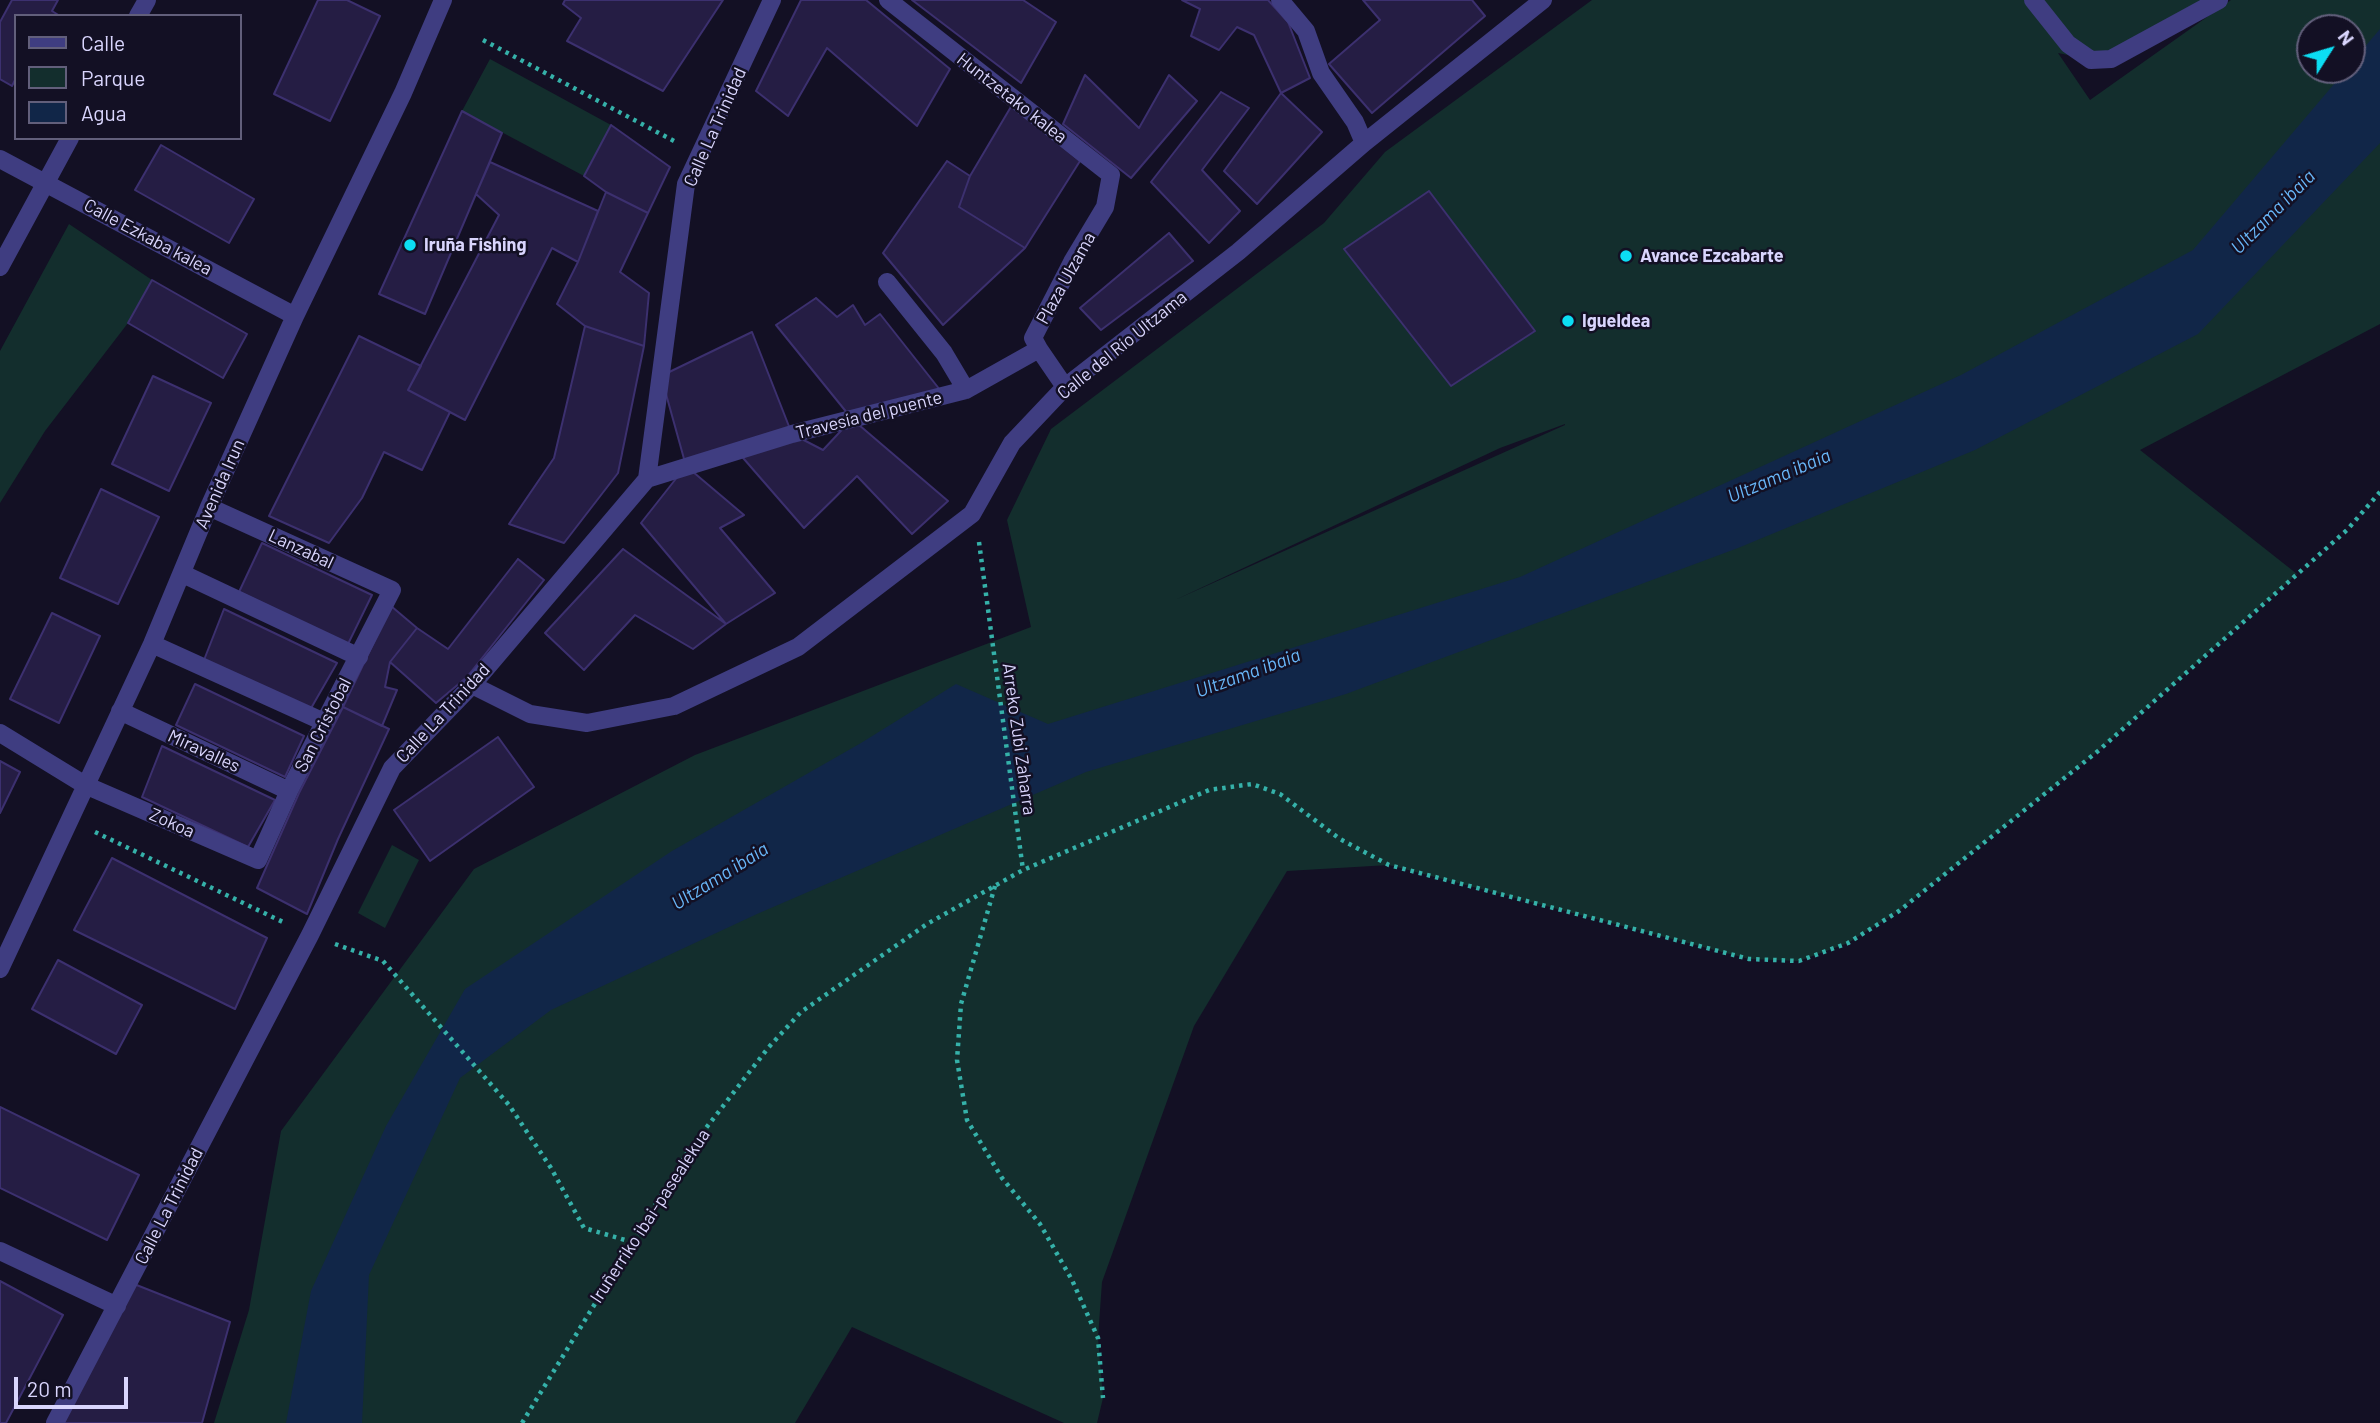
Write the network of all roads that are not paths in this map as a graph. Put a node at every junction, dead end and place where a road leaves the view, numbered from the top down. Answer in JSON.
{"nodes":[{"id":1,"x":443,"y":0,"type":"edge"},
{"id":2,"x":772,"y":0,"type":"edge"},
{"id":3,"x":888,"y":0,"type":"edge"},
{"id":4,"x":1280,"y":0,"type":"edge"},
{"id":5,"x":2033,"y":0,"type":"edge"},
{"id":6,"x":2219,"y":0,"type":"edge"},
{"id":7,"x":1538,"y":1,"type":"edge"},
{"id":8,"x":69,"y":140,"type":"edge"},
{"id":9,"x":1364,"y":143,"type":"junction"},
{"id":10,"x":0,"y":159,"type":"edge"},
{"id":11,"x":45,"y":183,"type":"junction"},
{"id":12,"x":1105,"y":207,"type":"joint"},
{"id":13,"x":0,"y":267,"type":"edge"},
{"id":14,"x":887,"y":282,"type":"dead end"},
{"id":15,"x":295,"y":316,"type":"junction"},
{"id":16,"x":1039,"y":349,"type":"junction"},
{"id":17,"x":1065,"y":387,"type":"junction"},
{"id":18,"x":966,"y":390,"type":"junction"},
{"id":19,"x":647,"y":479,"type":"junction"},
{"id":20,"x":209,"y":507,"type":"junction"},
{"id":21,"x":183,"y":574,"type":"junction"},
{"id":22,"x":392,"y":590,"type":"joint"},
{"id":23,"x":152,"y":644,"type":"junction"},
{"id":24,"x":359,"y":657,"type":"junction"},
{"id":25,"x":472,"y":685,"type":"junction"},
{"id":26,"x":120,"y":711,"type":"junction"},
{"id":27,"x":324,"y":722,"type":"junction"},
{"id":28,"x":0,"y":733,"type":"edge"},
{"id":29,"x":85,"y":785,"type":"junction"},
{"id":30,"x":289,"y":791,"type":"junction"},
{"id":31,"x":258,"y":860,"type":"joint"},
{"id":32,"x":0,"y":969,"type":"edge"},
{"id":33,"x":0,"y":1251,"type":"edge"},
{"id":34,"x":117,"y":1306,"type":"junction"},
{"id":35,"x":55,"y":1423,"type":"edge"}],
"edges":[{"from":1,"to":15,"type":"street","name":"Avenida Irun"},
{"from":2,"to":19,"type":"street","name":"Calle La Trinidad"},
{"from":3,"to":12,"type":"street","name":"Huntzetako kalea"},
{"from":4,"to":9,"type":"street"},
{"from":5,"to":6,"type":"street"},
{"from":7,"to":9,"type":"street","name":"Calle del Río Ultzama"},
{"from":8,"to":11,"type":"street"},
{"from":9,"to":17,"type":"street","name":"Calle del Río Ultzama"},
{"from":10,"to":11,"type":"street","name":"Calle Ezkaba kalea"},
{"from":11,"to":13,"type":"street"},
{"from":11,"to":15,"type":"street","name":"Calle Ezkaba kalea"},
{"from":12,"to":16,"type":"street","name":"Plaza Ulzama"},
{"from":14,"to":18,"type":"street"},
{"from":15,"to":20,"type":"street","name":"Avenida Irun"},
{"from":16,"to":17,"type":"street"},
{"from":16,"to":18,"type":"street","name":"Travesía del puente"},
{"from":17,"to":25,"type":"street","name":"Calle del Río Ultzama"},
{"from":18,"to":19,"type":"street","name":"Travesía del puente"},
{"from":19,"to":25,"type":"street","name":"Calle La Trinidad"},
{"from":20,"to":21,"type":"street","name":"Avenida Irun"},
{"from":20,"to":22,"type":"street","name":"Lanzabal"},
{"from":21,"to":23,"type":"street","name":"Avenida Irun"},
{"from":21,"to":24,"type":"street"},
{"from":22,"to":24,"type":"street","name":"San Cristobal"},
{"from":23,"to":26,"type":"street","name":"Avenida Irun"},
{"from":23,"to":27,"type":"street"},
{"from":24,"to":27,"type":"street","name":"San Cristobal"},
{"from":25,"to":34,"type":"street","name":"Calle La Trinidad"},
{"from":26,"to":29,"type":"street","name":"Avenida Irun"},
{"from":26,"to":30,"type":"street","name":"Miravalles"},
{"from":27,"to":30,"type":"street","name":"San Cristobal"},
{"from":28,"to":29,"type":"street","name":"Zokoa"},
{"from":29,"to":31,"type":"street","name":"Zokoa"},
{"from":29,"to":32,"type":"street","name":"Avenida Irun"},
{"from":30,"to":31,"type":"street","name":"San Cristobal"},
{"from":33,"to":34,"type":"street"},
{"from":34,"to":35,"type":"street","name":"Calle La Trinidad"}]}
